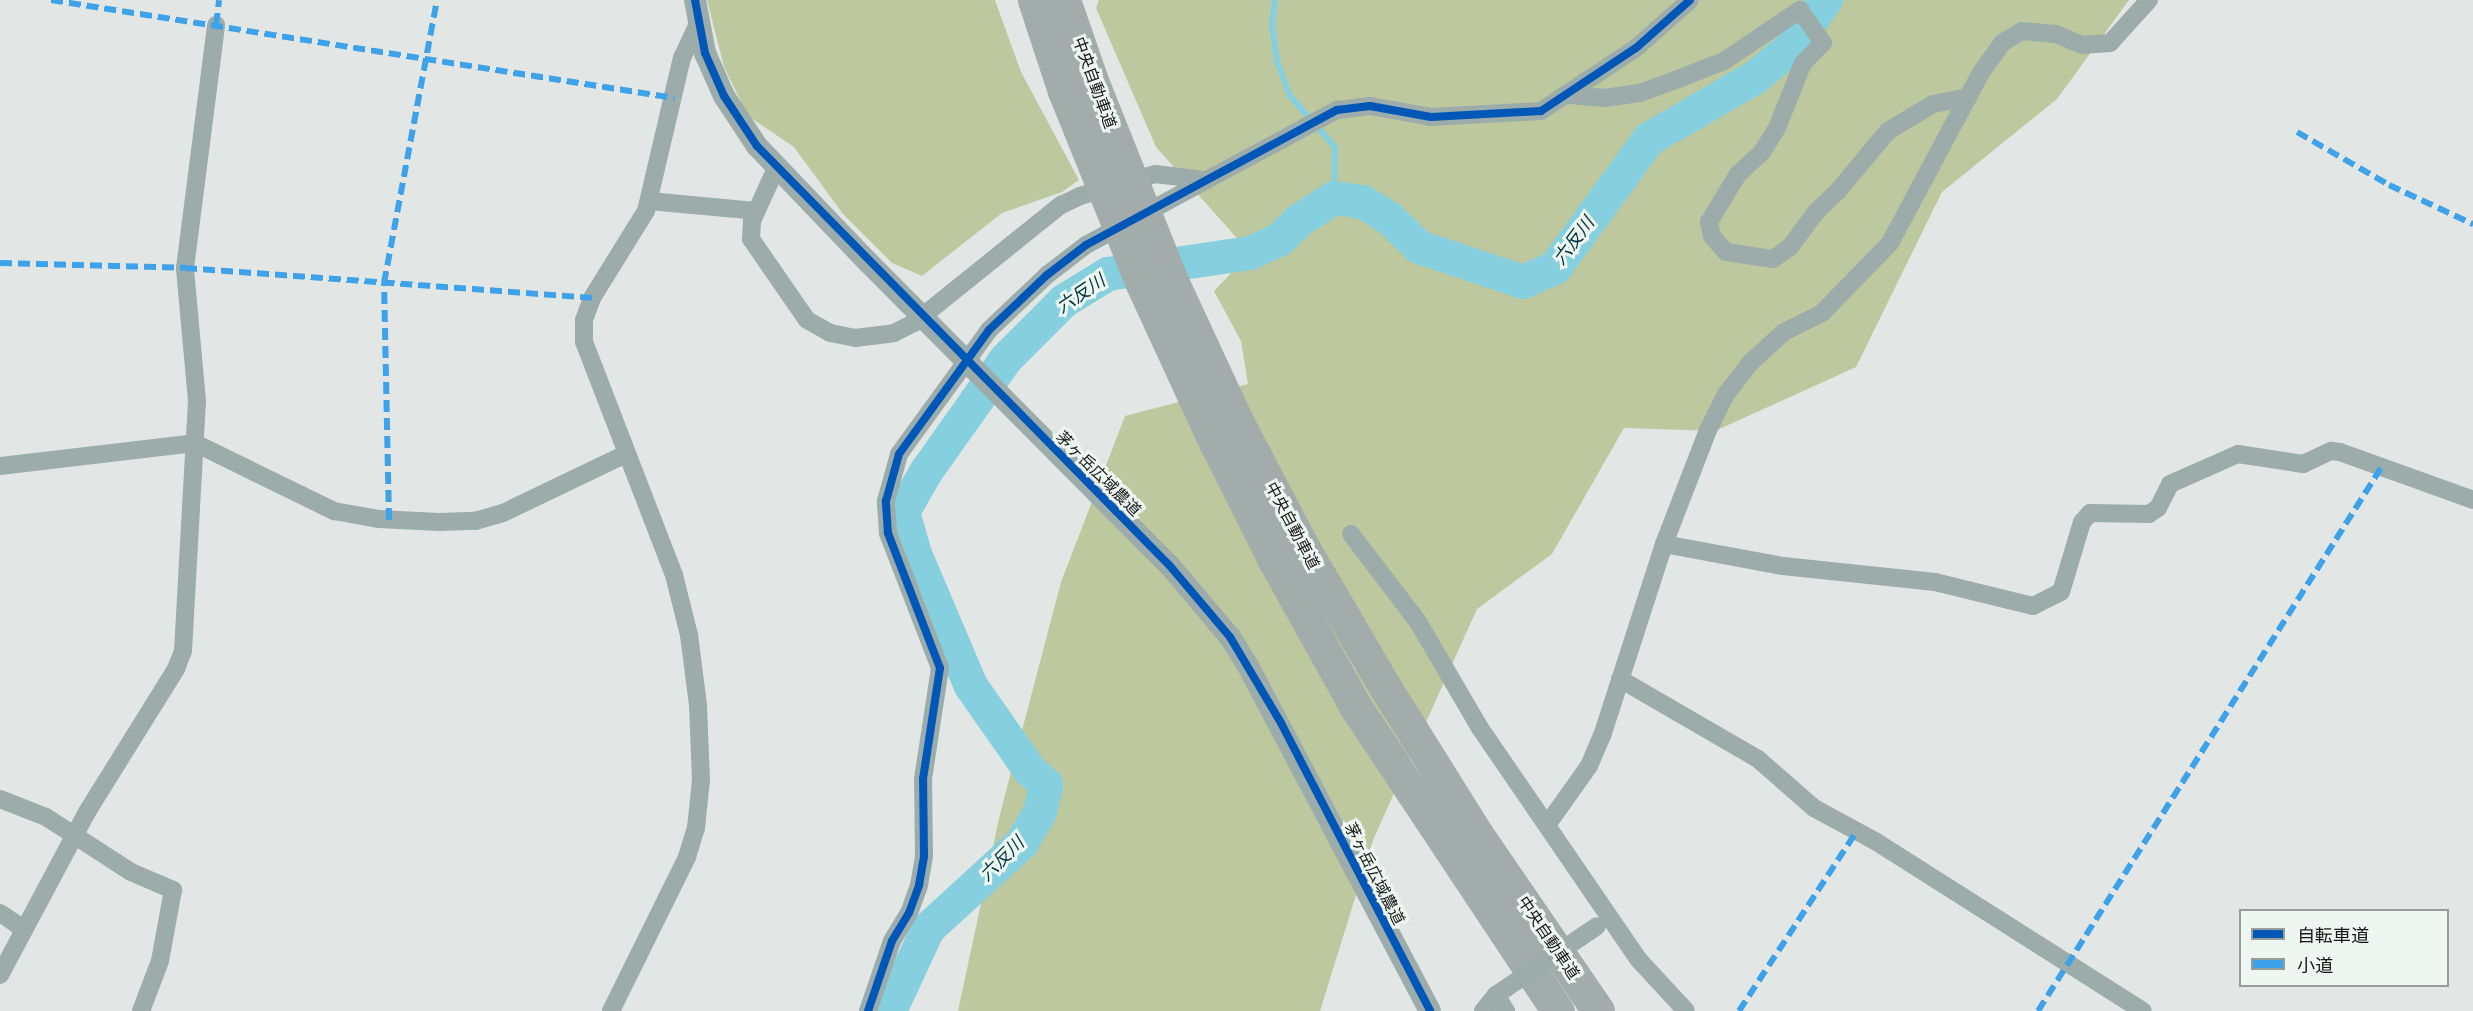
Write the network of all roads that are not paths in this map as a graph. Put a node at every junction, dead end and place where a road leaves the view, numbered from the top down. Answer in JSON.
{"nodes":[{"id":1,"x":1034,"y":0,"type":"edge"},
{"id":2,"x":1064,"y":0,"type":"edge"},
{"id":3,"x":1690,"y":0,"type":"edge"},
{"id":4,"x":2149,"y":0,"type":"edge"},
{"id":5,"x":697,"y":11,"type":"edge"},
{"id":6,"x":216,"y":25,"type":"dead end"},
{"id":7,"x":1078,"y":86,"type":"junction"},
{"id":8,"x":1570,"y":95,"type":"junction"},
{"id":9,"x":1968,"y":97,"type":"junction"},
{"id":10,"x":777,"y":166,"type":"junction"},
{"id":11,"x":1205,"y":180,"type":"junction"},
{"id":12,"x":649,"y":201,"type":"junction"},
{"id":13,"x":756,"y":211,"type":"junction"},
{"id":14,"x":1224,"y":427,"type":"junction"},
{"id":15,"x":195,"y":443,"type":"junction"},
{"id":16,"x":626,"y":454,"type":"junction"},
{"id":17,"x":0,"y":466,"type":"edge"},
{"id":18,"x":2473,"y":500,"type":"edge"},
{"id":19,"x":1351,"y":534,"type":"dead end"},
{"id":20,"x":1664,"y":544,"type":"junction"},
{"id":21,"x":1620,"y":679,"type":"junction"},
{"id":22,"x":0,"y":799,"type":"edge"},
{"id":23,"x":1547,"y":825,"type":"junction"},
{"id":24,"x":73,"y":837,"type":"junction"},
{"id":25,"x":0,"y":913,"type":"edge"},
{"id":26,"x":1604,"y":922,"type":"junction"},
{"id":27,"x":24,"y":929,"type":"junction"},
{"id":28,"x":0,"y":975,"type":"edge"},
{"id":29,"x":1496,"y":994,"type":"junction"},
{"id":30,"x":141,"y":1011,"type":"edge"},
{"id":31,"x":610,"y":1011,"type":"edge"},
{"id":32,"x":868,"y":1011,"type":"edge"},
{"id":33,"x":1430,"y":1011,"type":"edge"},
{"id":34,"x":1482,"y":1011,"type":"edge"},
{"id":35,"x":1506,"y":1011,"type":"edge"},
{"id":36,"x":1558,"y":1011,"type":"edge"},
{"id":37,"x":1598,"y":1011,"type":"edge"},
{"id":38,"x":1686,"y":1011,"type":"edge"},
{"id":39,"x":2143,"y":1011,"type":"edge"}],
"edges":[{"from":1,"to":7,"type":"highway","name":"中央自動車道"},
{"from":2,"to":7,"type":"highway","name":"中央自動車道"},
{"from":3,"to":8,"type":"street"},
{"from":4,"to":9,"type":"street"},
{"from":5,"to":10,"type":"street","name":"茅ヶ岳広域農道"},
{"from":5,"to":12,"type":"street"},
{"from":6,"to":15,"type":"street"},
{"from":7,"to":14,"type":"highway","name":"中央自動車道","bridge":true},
{"from":8,"to":9,"type":"street"},
{"from":8,"to":11,"type":"street"},
{"from":9,"to":20,"type":"street"},
{"from":10,"to":13,"type":"street"},
{"from":10,"to":33,"type":"street","name":"茅ヶ岳広域農道","bridge":true},
{"from":11,"to":13,"type":"street"},
{"from":11,"to":32,"type":"street"},
{"from":12,"to":13,"type":"street"},
{"from":12,"to":16,"type":"street"},
{"from":14,"to":36,"type":"highway","name":"中央自動車道"},
{"from":14,"to":37,"type":"highway","name":"中央自動車道"},
{"from":15,"to":16,"type":"street"},
{"from":15,"to":17,"type":"street"},
{"from":15,"to":24,"type":"street"},
{"from":16,"to":31,"type":"street"},
{"from":18,"to":20,"type":"street"},
{"from":19,"to":23,"type":"street"},
{"from":20,"to":21,"type":"street"},
{"from":21,"to":23,"type":"street"},
{"from":21,"to":39,"type":"street"},
{"from":22,"to":24,"type":"street"},
{"from":23,"to":26,"type":"street"},
{"from":24,"to":27,"type":"street"},
{"from":24,"to":30,"type":"street"},
{"from":25,"to":27,"type":"street"},
{"from":26,"to":29,"type":"street","bridge":true},
{"from":26,"to":38,"type":"street"},
{"from":27,"to":28,"type":"street"},
{"from":29,"to":34,"type":"street"},
{"from":29,"to":35,"type":"street"}]}
